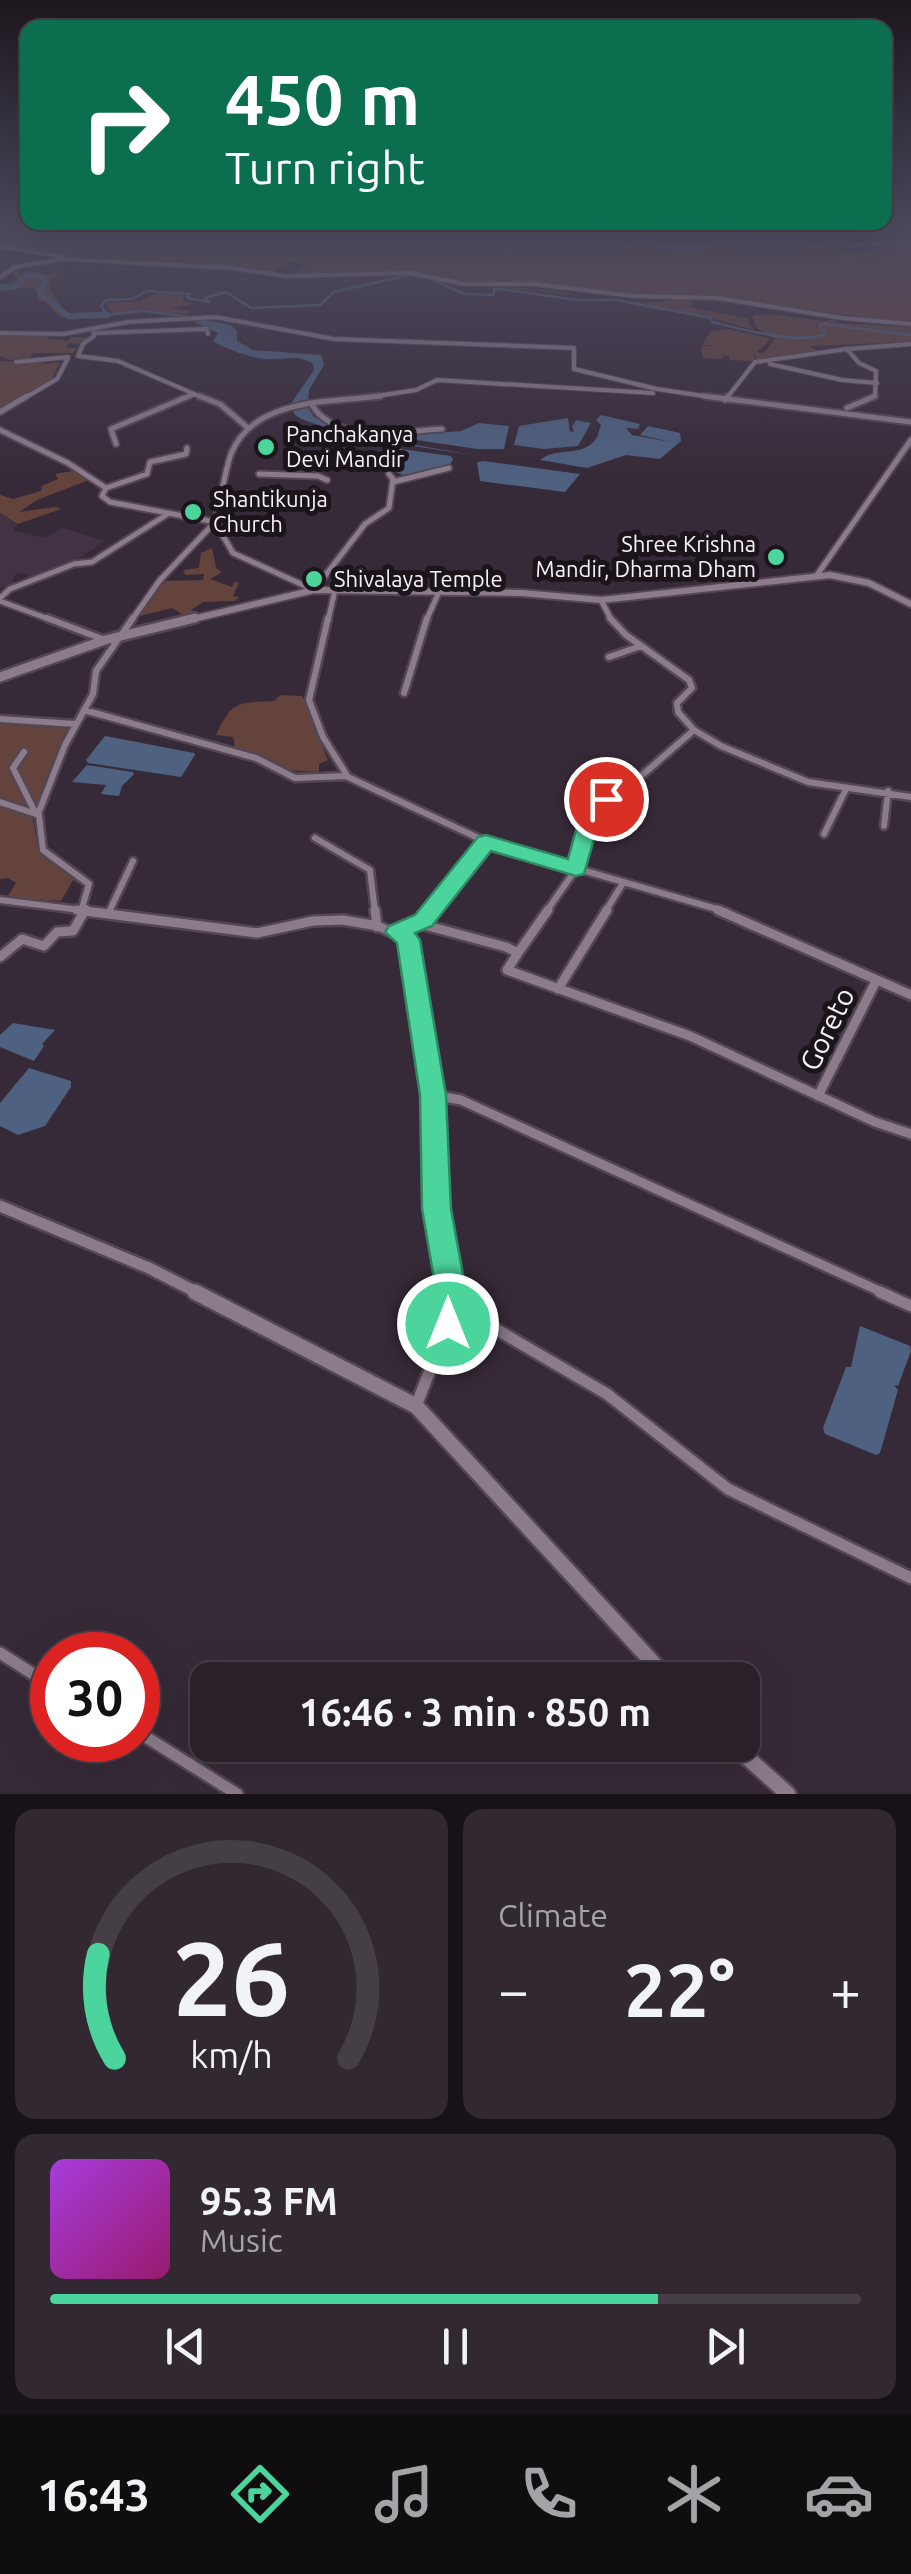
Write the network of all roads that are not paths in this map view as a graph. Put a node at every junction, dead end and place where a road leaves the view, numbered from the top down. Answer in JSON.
{"nodes":[{"id":1,"x":810,"y":312,"type":"edge"},
{"id":2,"x":911,"y":324,"type":"edge"},
{"id":3,"x":94,"y":331,"type":"junction"},
{"id":4,"x":0,"y":333,"type":"edge"},
{"id":5,"x":208,"y":334,"type":"dead end"},
{"id":6,"x":911,"y":344,"type":"edge"},
{"id":7,"x":847,"y":349,"type":"junction"},
{"id":8,"x":78,"y":356,"type":"junction"},
{"id":9,"x":68,"y":358,"type":"junction"},
{"id":10,"x":16,"y":362,"type":"dead end"},
{"id":11,"x":755,"y":362,"type":"junction"},
{"id":12,"x":877,"y":383,"type":"junction"},
{"id":13,"x":662,"y":392,"type":"junction"},
{"id":14,"x":194,"y":394,"type":"junction"},
{"id":15,"x":724,"y":400,"type":"junction"},
{"id":16,"x":312,"y":405,"type":"junction"},
{"id":17,"x":843,"y":410,"type":"junction"},
{"id":18,"x":0,"y":412,"type":"edge"},
{"id":19,"x":911,"y":422,"type":"edge"},
{"id":20,"x":248,"y":428,"type":"junction"},
{"id":21,"x":442,"y":429,"type":"dead end"},
{"id":22,"x":0,"y":430,"type":"edge"},
{"id":23,"x":911,"y":440,"type":"edge"},
{"id":24,"x":116,"y":444,"type":"dead end"},
{"id":25,"x":187,"y":448,"type":"dead end"},
{"id":26,"x":898,"y":456,"type":"junction"},
{"id":27,"x":911,"y":460,"type":"edge"},
{"id":28,"x":448,"y":468,"type":"dead end"},
{"id":29,"x":258,"y":474,"type":"dead end"},
{"id":30,"x":326,"y":480,"type":"dead end"},
{"id":31,"x":106,"y":488,"type":"junction"},
{"id":32,"x":166,"y":515,"type":"junction"},
{"id":33,"x":215,"y":522,"type":"junction"},
{"id":34,"x":817,"y":575,"type":"junction"},
{"id":35,"x":314,"y":590,"type":"junction"},
{"id":36,"x":335,"y":590,"type":"junction"},
{"id":37,"x":439,"y":592,"type":"junction"},
{"id":38,"x":0,"y":599,"type":"edge"},
{"id":39,"x":601,"y":600,"type":"junction"},
{"id":40,"x":911,"y":604,"type":"edge"},
{"id":41,"x":118,"y":636,"type":"junction"},
{"id":42,"x":105,"y":640,"type":"junction"},
{"id":43,"x":641,"y":646,"type":"junction"},
{"id":44,"x":609,"y":657,"type":"dead end"},
{"id":45,"x":0,"y":677,"type":"edge"},
{"id":46,"x":404,"y":693,"type":"dead end"},
{"id":47,"x":84,"y":710,"type":"junction"},
{"id":48,"x":0,"y":720,"type":"edge"},
{"id":49,"x":76,"y":724,"type":"junction"},
{"id":50,"x":694,"y":730,"type":"junction"},
{"id":51,"x":24,"y":752,"type":"dead end"},
{"id":52,"x":347,"y":776,"type":"junction"},
{"id":53,"x":846,"y":789,"type":"junction"},
{"id":54,"x":888,"y":791,"type":"junction"},
{"id":55,"x":911,"y":797,"type":"edge"},
{"id":56,"x":0,"y":802,"type":"edge"},
{"id":57,"x":36,"y":813,"type":"junction"},
{"id":58,"x":884,"y":826,"type":"dead end"},
{"id":59,"x":824,"y":834,"type":"dead end"},
{"id":60,"x":315,"y":838,"type":"dead end"},
{"id":61,"x":486,"y":842,"type":"junction"},
{"id":62,"x":133,"y":861,"type":"dead end"},
{"id":63,"x":576,"y":869,"type":"junction"},
{"id":64,"x":622,"y":883,"type":"junction"},
{"id":65,"x":0,"y":900,"type":"edge"},
{"id":66,"x":84,"y":908,"type":"junction"},
{"id":67,"x":109,"y":912,"type":"junction"},
{"id":68,"x":418,"y":923,"type":"junction"},
{"id":69,"x":378,"y":927,"type":"junction"},
{"id":70,"x":397,"y":932,"type":"junction"},
{"id":71,"x":518,"y":953,"type":"junction"},
{"id":72,"x":0,"y":957,"type":"edge"},
{"id":73,"x":876,"y":981,"type":"junction"},
{"id":74,"x":558,"y":989,"type":"junction"},
{"id":75,"x":911,"y":995,"type":"edge"},
{"id":76,"x":433,"y":1095,"type":"junction"},
{"id":77,"x":818,"y":1096,"type":"junction"},
{"id":78,"x":911,"y":1134,"type":"edge"},
{"id":79,"x":0,"y":1206,"type":"edge"},
{"id":80,"x":451,"y":1303,"type":"junction"},
{"id":81,"x":911,"y":1306,"type":"edge"},
{"id":82,"x":416,"y":1406,"type":"junction"},
{"id":83,"x":911,"y":1578,"type":"edge"},
{"id":84,"x":0,"y":1653,"type":"edge"},
{"id":85,"x":652,"y":1662,"type":"edge"},
{"id":86,"x":30,"y":1672,"type":"edge"},
{"id":87,"x":160,"y":1746,"type":"edge"},
{"id":88,"x":751,"y":1762,"type":"edge"},
{"id":89,"x":237,"y":1794,"type":"edge"},
{"id":90,"x":788,"y":1794,"type":"edge"}],
"edges":[{"from":1,"to":2,"type":"street"},
{"from":3,"to":4,"type":"street"},
{"from":3,"to":5,"type":"street"},
{"from":3,"to":8,"type":"street"},
{"from":3,"to":13,"type":"street"},
{"from":6,"to":7,"type":"street"},
{"from":7,"to":11,"type":"street"},
{"from":7,"to":12,"type":"street"},
{"from":8,"to":9,"type":"street"},
{"from":8,"to":14,"type":"street"},
{"from":9,"to":10,"type":"street"},
{"from":9,"to":18,"type":"street"},
{"from":11,"to":12,"type":"street"},
{"from":11,"to":15,"type":"street"},
{"from":12,"to":17,"type":"street"},
{"from":13,"to":15,"type":"street"},
{"from":13,"to":16,"type":"street"},
{"from":14,"to":20,"type":"street"},
{"from":14,"to":24,"type":"street"},
{"from":15,"to":17,"type":"street"},
{"from":16,"to":20,"type":"street"},
{"from":16,"to":21,"type":"street"},
{"from":17,"to":19,"type":"street"},
{"from":20,"to":33,"type":"street"},
{"from":22,"to":31,"type":"street"},
{"from":23,"to":26,"type":"street"},
{"from":25,"to":31,"type":"street"},
{"from":26,"to":27,"type":"street"},
{"from":26,"to":34,"type":"street"},
{"from":28,"to":35,"type":"street"},
{"from":29,"to":30,"type":"street"},
{"from":31,"to":32,"type":"street"},
{"from":32,"to":33,"type":"street"},
{"from":32,"to":38,"type":"street"},
{"from":33,"to":35,"type":"street"},
{"from":33,"to":41,"type":"street"},
{"from":34,"to":39,"type":"street"},
{"from":34,"to":40,"type":"street"},
{"from":35,"to":36,"type":"street"},
{"from":35,"to":41,"type":"street"},
{"from":36,"to":37,"type":"street"},
{"from":36,"to":52,"type":"street"},
{"from":37,"to":39,"type":"street"},
{"from":37,"to":46,"type":"street"},
{"from":38,"to":42,"type":"street"},
{"from":39,"to":43,"type":"street"},
{"from":41,"to":42,"type":"street"},
{"from":41,"to":47,"type":"street"},
{"from":42,"to":45,"type":"street"},
{"from":43,"to":44,"type":"street"},
{"from":43,"to":50,"type":"street"},
{"from":47,"to":49,"type":"street"},
{"from":47,"to":52,"type":"street"},
{"from":48,"to":49,"type":"street"},
{"from":49,"to":57,"type":"street"},
{"from":50,"to":53,"type":"street"},
{"from":50,"to":63,"type":"street"},
{"from":51,"to":57,"type":"street"},
{"from":52,"to":61,"type":"street"},
{"from":53,"to":54,"type":"street"},
{"from":53,"to":59,"type":"street"},
{"from":54,"to":55,"type":"street"},
{"from":54,"to":58,"type":"street"},
{"from":56,"to":57,"type":"street"},
{"from":57,"to":66,"type":"street"},
{"from":60,"to":69,"type":"street"},
{"from":61,"to":63,"type":"street"},
{"from":61,"to":68,"type":"street"},
{"from":62,"to":67,"type":"street"},
{"from":63,"to":64,"type":"street"},
{"from":63,"to":71,"type":"street"},
{"from":64,"to":73,"type":"street"},
{"from":64,"to":74,"type":"street"},
{"from":65,"to":66,"type":"street"},
{"from":66,"to":67,"type":"street"},
{"from":66,"to":72,"type":"street"},
{"from":67,"to":69,"type":"street"},
{"from":68,"to":70,"type":"street"},
{"from":68,"to":71,"type":"street"},
{"from":69,"to":70,"type":"street"},
{"from":70,"to":76,"type":"street"},
{"from":71,"to":74,"type":"street"},
{"from":73,"to":75,"type":"street"},
{"from":73,"to":77,"type":"street","name":"Goreto"},
{"from":74,"to":77,"type":"street"},
{"from":76,"to":80,"type":"street"},
{"from":76,"to":81,"type":"street"},
{"from":77,"to":78,"type":"street"},
{"from":79,"to":82,"type":"street"},
{"from":80,"to":82,"type":"street"},
{"from":80,"to":83,"type":"street"},
{"from":82,"to":85,"type":"street"},
{"from":84,"to":86,"type":"street"},
{"from":87,"to":89,"type":"street"},
{"from":88,"to":90,"type":"street"}]}
